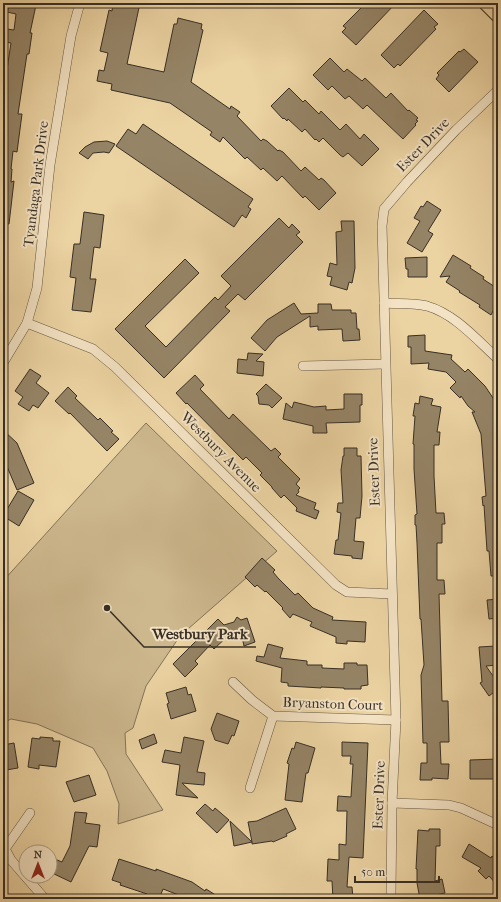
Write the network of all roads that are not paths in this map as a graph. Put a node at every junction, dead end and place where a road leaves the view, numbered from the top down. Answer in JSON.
{"nodes":[{"id":1,"x":80,"y":3,"type":"edge"},
{"id":2,"x":486,"y":3,"type":"edge"},
{"id":3,"x":498,"y":15,"type":"edge"},
{"id":4,"x":498,"y":90,"type":"edge"},
{"id":5,"x":384,"y":303,"type":"junction"},
{"id":6,"x":27,"y":324,"type":"junction"},
{"id":7,"x":498,"y":359,"type":"edge"},
{"id":8,"x":3,"y":363,"type":"edge"},
{"id":9,"x":385,"y":364,"type":"junction"},
{"id":10,"x":303,"y":366,"type":"dead end"},
{"id":11,"x":392,"y":594,"type":"junction"},
{"id":12,"x":233,"y":682,"type":"dead end"},
{"id":13,"x":273,"y":716,"type":"junction"},
{"id":14,"x":396,"y":720,"type":"junction"},
{"id":15,"x":250,"y":788,"type":"dead end"},
{"id":16,"x":392,"y":803,"type":"junction"},
{"id":17,"x":30,"y":814,"type":"dead end"},
{"id":18,"x":498,"y":825,"type":"edge"},
{"id":19,"x":45,"y":899,"type":"edge"},
{"id":20,"x":393,"y":899,"type":"edge"}],
"edges":[{"from":1,"to":6,"type":"street","name":"Tyandaga Park Drive"},
{"from":2,"to":3,"type":"main road"},
{"from":4,"to":5,"type":"street","name":"Ester Drive"},
{"from":5,"to":7,"type":"street"},
{"from":5,"to":9,"type":"street","name":"Ester Drive"},
{"from":6,"to":8,"type":"street","name":"Tyandaga Park Drive"},
{"from":6,"to":11,"type":"street","name":"Westbury Avenue"},
{"from":9,"to":10,"type":"street"},
{"from":9,"to":11,"type":"street","name":"Ester Drive"},
{"from":11,"to":14,"type":"street","name":"Ester Drive"},
{"from":12,"to":13,"type":"street","name":"Bryanston Court"},
{"from":13,"to":14,"type":"street","name":"Bryanston Court"},
{"from":13,"to":15,"type":"street"},
{"from":14,"to":16,"type":"street","name":"Ester Drive"},
{"from":16,"to":18,"type":"street"},
{"from":16,"to":20,"type":"street","name":"Ester Drive"},
{"from":17,"to":19,"type":"street"}]}
